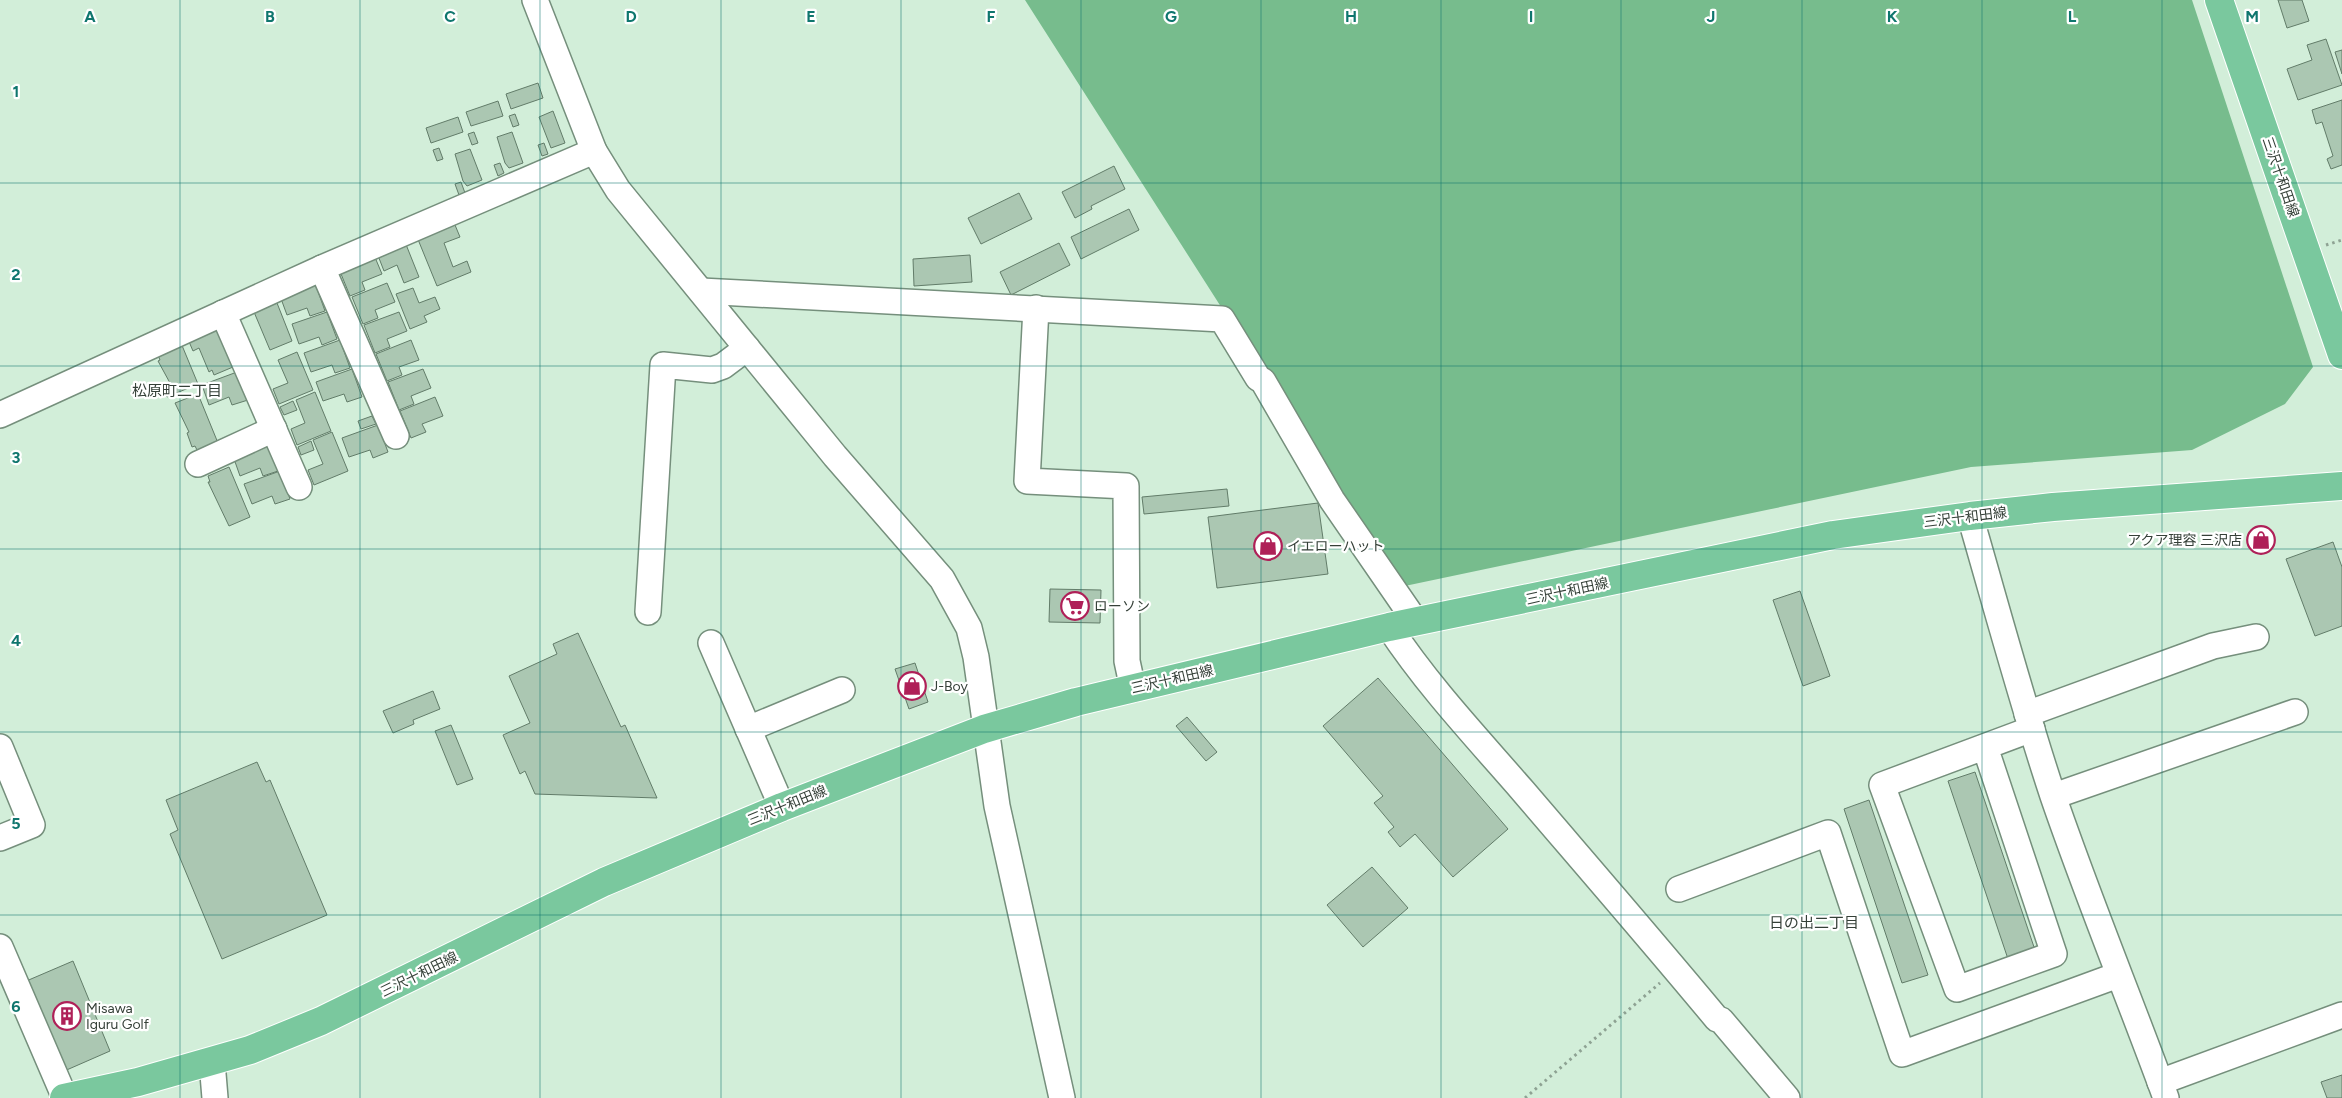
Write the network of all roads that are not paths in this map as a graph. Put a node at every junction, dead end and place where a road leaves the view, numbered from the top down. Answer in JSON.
{"nodes":[{"id":1,"x":535,"y":0,"type":"edge"},
{"id":2,"x":2219,"y":0,"type":"edge"},
{"id":3,"x":594,"y":151,"type":"junction"},
{"id":4,"x":322,"y":268,"type":"junction"},
{"id":5,"x":701,"y":291,"type":"junction"},
{"id":6,"x":1036,"y":308,"type":"junction"},
{"id":7,"x":223,"y":313,"type":"junction"},
{"id":8,"x":747,"y":348,"type":"junction"},
{"id":9,"x":2342,"y":355,"type":"edge"},
{"id":10,"x":0,"y":415,"type":"edge"},
{"id":11,"x":274,"y":429,"type":"junction"},
{"id":12,"x":396,"y":436,"type":"dead end"},
{"id":13,"x":198,"y":464,"type":"dead end"},
{"id":14,"x":2342,"y":486,"type":"edge"},
{"id":15,"x":299,"y":487,"type":"dead end"},
{"id":16,"x":1970,"y":516,"type":"junction"},
{"id":17,"x":648,"y":612,"type":"dead end"},
{"id":18,"x":1416,"y":622,"type":"junction"},
{"id":19,"x":1389,"y":627,"type":"junction"},
{"id":20,"x":2256,"y":637,"type":"dead end"},
{"id":21,"x":711,"y":644,"type":"dead end"},
{"id":22,"x":1133,"y":689,"type":"junction"},
{"id":23,"x":842,"y":690,"type":"dead end"},
{"id":24,"x":2295,"y":712,"type":"dead end"},
{"id":25,"x":2029,"y":722,"type":"junction"},
{"id":26,"x":748,"y":729,"type":"junction"},
{"id":27,"x":984,"y":729,"type":"junction"},
{"id":28,"x":0,"y":747,"type":"edge"},
{"id":29,"x":1985,"y":747,"type":"junction"},
{"id":30,"x":2054,"y":796,"type":"junction"},
{"id":31,"x":782,"y":807,"type":"junction"},
{"id":32,"x":0,"y":838,"type":"edge"},
{"id":33,"x":1679,"y":889,"type":"dead end"},
{"id":34,"x":0,"y":947,"type":"edge"},
{"id":35,"x":2118,"y":975,"type":"junction"},
{"id":36,"x":2342,"y":1015,"type":"edge"},
{"id":37,"x":212,"y":1062,"type":"junction"},
{"id":38,"x":2163,"y":1090,"type":"edge"},
{"id":39,"x":65,"y":1098,"type":"edge"},
{"id":40,"x":215,"y":1098,"type":"edge"},
{"id":41,"x":1062,"y":1098,"type":"edge"},
{"id":42,"x":1787,"y":1098,"type":"edge"}],
"edges":[{"from":1,"to":3,"type":"street"},
{"from":2,"to":9,"type":"main road","name":"三沢十和田線"},
{"from":3,"to":4,"type":"street"},
{"from":3,"to":5,"type":"street"},
{"from":4,"to":7,"type":"street"},
{"from":4,"to":12,"type":"street"},
{"from":5,"to":6,"type":"street"},
{"from":5,"to":8,"type":"street"},
{"from":6,"to":18,"type":"street"},
{"from":6,"to":22,"type":"street"},
{"from":7,"to":10,"type":"street"},
{"from":7,"to":11,"type":"street"},
{"from":8,"to":17,"type":"street"},
{"from":8,"to":27,"type":"street"},
{"from":11,"to":13,"type":"street"},
{"from":11,"to":15,"type":"street"},
{"from":14,"to":16,"type":"main road","name":"三沢十和田線"},
{"from":16,"to":18,"type":"main road","name":"三沢十和田線"},
{"from":16,"to":25,"type":"street"},
{"from":18,"to":19,"type":"main road","name":"三沢十和田線"},
{"from":19,"to":22,"type":"main road","name":"三沢十和田線"},
{"from":19,"to":42,"type":"street"},
{"from":20,"to":25,"type":"street"},
{"from":21,"to":26,"type":"street"},
{"from":22,"to":27,"type":"main road","name":"三沢十和田線"},
{"from":23,"to":26,"type":"street"},
{"from":24,"to":30,"type":"street"},
{"from":25,"to":29,"type":"street"},
{"from":25,"to":30,"type":"street"},
{"from":26,"to":31,"type":"street"},
{"from":27,"to":31,"type":"main road","name":"三沢十和田線"},
{"from":27,"to":41,"type":"street"},
{"from":28,"to":32,"type":"street"},
{"from":29,"to":29,"type":"street"},
{"from":30,"to":35,"type":"street"},
{"from":31,"to":37,"type":"main road","name":"三沢十和田線"},
{"from":33,"to":35,"type":"street"},
{"from":34,"to":39,"type":"street"},
{"from":35,"to":38,"type":"street"},
{"from":36,"to":38,"type":"street"},
{"from":37,"to":39,"type":"main road","name":"三沢十和田線"},
{"from":37,"to":40,"type":"street"}]}
